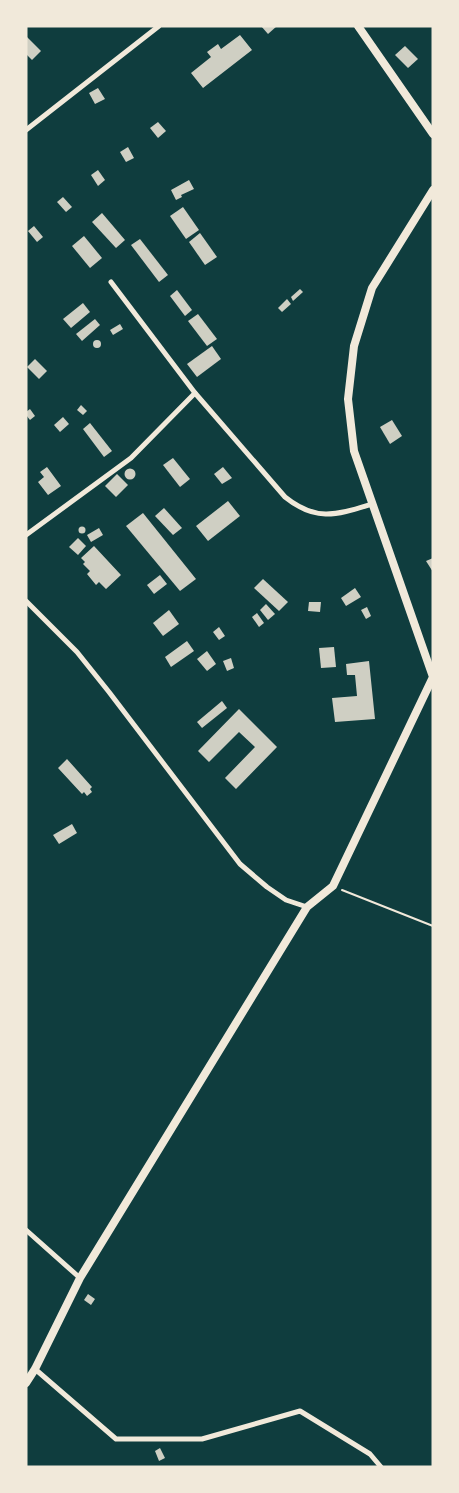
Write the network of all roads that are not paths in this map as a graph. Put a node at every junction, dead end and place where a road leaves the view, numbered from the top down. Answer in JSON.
{"nodes":[{"id":1,"x":159,"y":26,"type":"edge"},
{"id":2,"x":358,"y":26,"type":"edge"},
{"id":3,"x":26,"y":130,"type":"edge"},
{"id":4,"x":433,"y":134,"type":"edge"},
{"id":5,"x":433,"y":190,"type":"edge"},
{"id":6,"x":111,"y":282,"type":"dead end"},
{"id":7,"x":195,"y":393,"type":"junction"},
{"id":8,"x":372,"y":504,"type":"junction"},
{"id":9,"x":26,"y":535,"type":"edge"},
{"id":10,"x":26,"y":601,"type":"edge"},
{"id":11,"x":432,"y":677,"type":"edge"},
{"id":12,"x":307,"y":907,"type":"junction"},
{"id":13,"x":26,"y":1230,"type":"edge"},
{"id":14,"x":80,"y":1278,"type":"junction"},
{"id":15,"x":35,"y":1369,"type":"junction"},
{"id":16,"x":26,"y":1383,"type":"edge"},
{"id":17,"x":382,"y":1467,"type":"edge"}],
"edges":[{"from":1,"to":3,"type":"street"},
{"from":2,"to":4,"type":"main road"},
{"from":5,"to":8,"type":"main road"},
{"from":6,"to":7,"type":"street"},
{"from":7,"to":8,"type":"street"},
{"from":7,"to":9,"type":"street"},
{"from":8,"to":11,"type":"main road"},
{"from":10,"to":12,"type":"street"},
{"from":11,"to":12,"type":"main road"},
{"from":12,"to":14,"type":"main road"},
{"from":13,"to":14,"type":"street"},
{"from":14,"to":15,"type":"main road"},
{"from":15,"to":16,"type":"main road"},
{"from":15,"to":17,"type":"street"}]}
